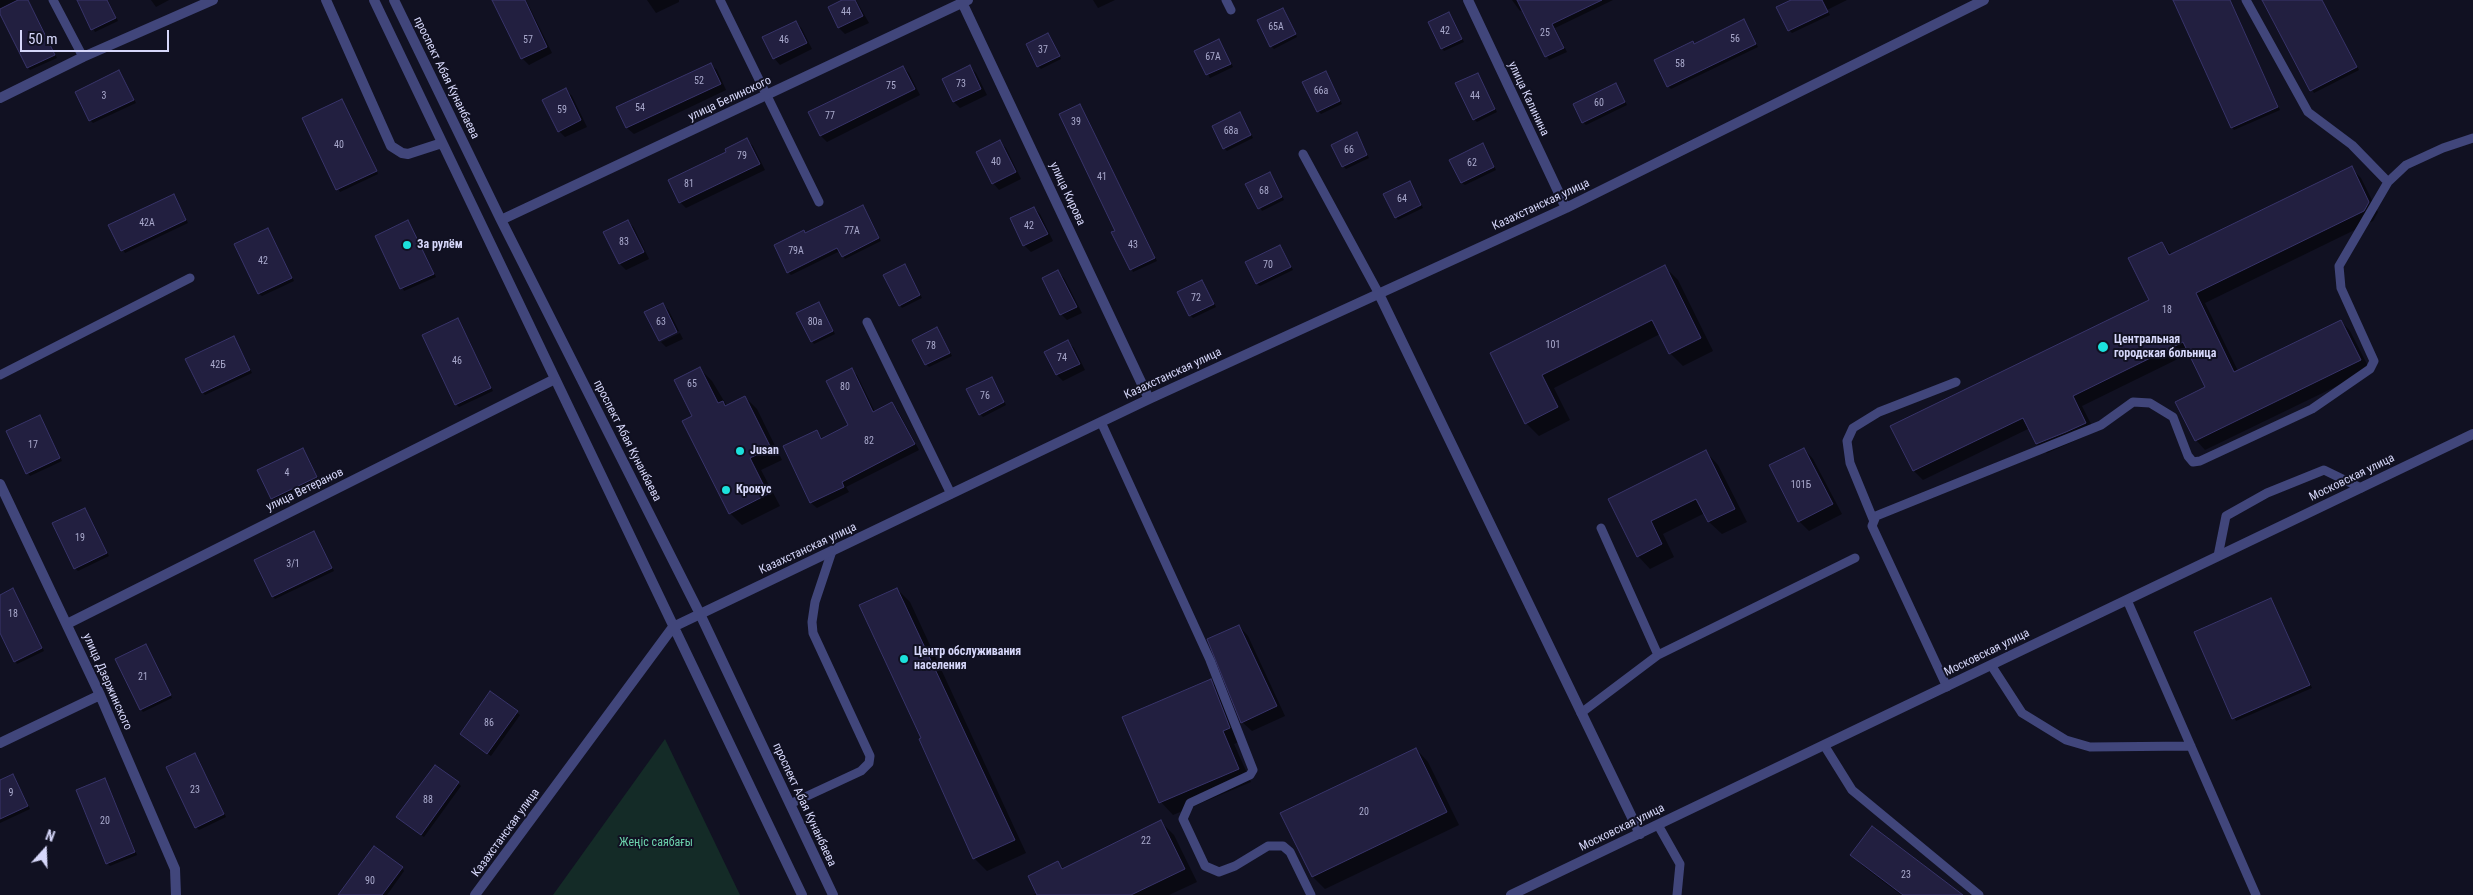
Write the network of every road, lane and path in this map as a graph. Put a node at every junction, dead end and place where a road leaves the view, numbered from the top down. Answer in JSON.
{"nodes":[{"id":1,"x":53,"y":0,"type":"edge"},
{"id":2,"x":213,"y":0,"type":"edge"},
{"id":3,"x":326,"y":0,"type":"edge"},
{"id":4,"x":374,"y":0,"type":"edge"},
{"id":5,"x":394,"y":0,"type":"edge"},
{"id":6,"x":720,"y":0,"type":"edge"},
{"id":7,"x":1226,"y":0,"type":"edge"},
{"id":8,"x":1468,"y":0,"type":"edge"},
{"id":9,"x":1983,"y":0,"type":"edge"},
{"id":10,"x":2246,"y":0,"type":"edge"},
{"id":11,"x":964,"y":1,"type":"edge"},
{"id":12,"x":1231,"y":10,"type":"dead end"},
{"id":13,"x":83,"y":57,"type":"junction"},
{"id":14,"x":765,"y":96,"type":"junction"},
{"id":15,"x":0,"y":98,"type":"edge"},
{"id":16,"x":2473,"y":138,"type":"edge"},
{"id":17,"x":442,"y":144,"type":"junction"},
{"id":18,"x":1303,"y":154,"type":"dead end"},
{"id":19,"x":2388,"y":182,"type":"junction"},
{"id":20,"x":819,"y":202,"type":"dead end"},
{"id":21,"x":1566,"y":208,"type":"junction"},
{"id":22,"x":501,"y":220,"type":"junction"},
{"id":23,"x":190,"y":278,"type":"dead end"},
{"id":24,"x":1379,"y":294,"type":"junction"},
{"id":25,"x":867,"y":322,"type":"dead end"},
{"id":26,"x":0,"y":375,"type":"edge"},
{"id":27,"x":555,"y":379,"type":"junction"},
{"id":28,"x":1956,"y":382,"type":"dead end"},
{"id":29,"x":1149,"y":399,"type":"junction"},
{"id":30,"x":1101,"y":422,"type":"junction"},
{"id":31,"x":2473,"y":434,"type":"edge"},
{"id":32,"x":0,"y":484,"type":"edge"},
{"id":33,"x":2361,"y":488,"type":"junction"},
{"id":34,"x":951,"y":494,"type":"junction"},
{"id":35,"x":1873,"y":519,"type":"junction"},
{"id":36,"x":1601,"y":528,"type":"dead end"},
{"id":37,"x":832,"y":551,"type":"junction"},
{"id":38,"x":2218,"y":556,"type":"junction"},
{"id":39,"x":1856,"y":558,"type":"dead end"},
{"id":40,"x":2127,"y":600,"type":"junction"},
{"id":41,"x":700,"y":614,"type":"junction"},
{"id":42,"x":66,"y":624,"type":"junction"},
{"id":43,"x":673,"y":627,"type":"junction"},
{"id":44,"x":1658,"y":654,"type":"junction"},
{"id":45,"x":1991,"y":665,"type":"junction"},
{"id":46,"x":1946,"y":687,"type":"junction"},
{"id":47,"x":100,"y":695,"type":"junction"},
{"id":48,"x":1581,"y":714,"type":"junction"},
{"id":49,"x":0,"y":743,"type":"edge"},
{"id":50,"x":1824,"y":745,"type":"junction"},
{"id":51,"x":2191,"y":746,"type":"junction"},
{"id":52,"x":790,"y":804,"type":"junction"},
{"id":53,"x":1658,"y":825,"type":"junction"},
{"id":54,"x":1640,"y":834,"type":"junction"},
{"id":55,"x":176,"y":895,"type":"edge"},
{"id":56,"x":475,"y":895,"type":"edge"},
{"id":57,"x":802,"y":895,"type":"edge"},
{"id":58,"x":833,"y":895,"type":"edge"},
{"id":59,"x":1311,"y":895,"type":"edge"},
{"id":60,"x":1511,"y":895,"type":"edge"},
{"id":61,"x":1677,"y":895,"type":"edge"},
{"id":62,"x":1979,"y":895,"type":"edge"},
{"id":63,"x":2256,"y":895,"type":"edge"}],
"edges":[{"from":1,"to":13,"type":"lane"},
{"from":2,"to":13,"type":"street"},
{"from":3,"to":17,"type":"street"},
{"from":4,"to":17,"type":"street"},
{"from":5,"to":22,"type":"street","name":"проспект Абая Кунанбаева"},
{"from":6,"to":14,"type":"lane"},
{"from":7,"to":12,"type":"lane"},
{"from":8,"to":21,"type":"street","name":"улица Калинина"},
{"from":9,"to":21,"type":"street","name":"Казахстанская улица"},
{"from":10,"to":19,"type":"lane"},
{"from":11,"to":14,"type":"street","name":"улица Белинского"},
{"from":11,"to":29,"type":"street","name":"улица Кирова"},
{"from":13,"to":15,"type":"street"},
{"from":14,"to":20,"type":"lane"},
{"from":14,"to":22,"type":"street","name":"улица Белинского"},
{"from":16,"to":19,"type":"lane"},
{"from":17,"to":27,"type":"street"},
{"from":18,"to":24,"type":"lane"},
{"from":19,"to":35,"type":"lane"},
{"from":21,"to":24,"type":"street","name":"Казахстанская улица"},
{"from":22,"to":41,"type":"street","name":"проспект Абая Кунанбаева"},
{"from":23,"to":26,"type":"lane"},
{"from":24,"to":29,"type":"street","name":"Казахстанская улица"},
{"from":24,"to":48,"type":"street"},
{"from":25,"to":34,"type":"lane"},
{"from":27,"to":42,"type":"street","name":"улица Ветеранов"},
{"from":27,"to":43,"type":"street"},
{"from":28,"to":35,"type":"lane"},
{"from":29,"to":30,"type":"street","name":"Казахстанская улица"},
{"from":30,"to":34,"type":"street","name":"Казахстанская улица"},
{"from":30,"to":59,"type":"lane"},
{"from":31,"to":33,"type":"street","name":"Московская улица"},
{"from":32,"to":42,"type":"street","name":"улица Дзержинского"},
{"from":33,"to":38,"type":"street","name":"Московская улица"},
{"from":33,"to":38,"type":"lane"},
{"from":34,"to":37,"type":"street","name":"Казахстанская улица"},
{"from":35,"to":46,"type":"lane"},
{"from":36,"to":44,"type":"lane"},
{"from":37,"to":41,"type":"street","name":"Казахстанская улица"},
{"from":37,"to":52,"type":"lane"},
{"from":38,"to":40,"type":"street","name":"Московская улица"},
{"from":39,"to":44,"type":"lane"},
{"from":40,"to":45,"type":"street","name":"Московская улица"},
{"from":40,"to":51,"type":"lane"},
{"from":41,"to":43,"type":"street","name":"Казахстанская улица"},
{"from":41,"to":52,"type":"street","name":"проспект Абая Кунанбаева"},
{"from":42,"to":47,"type":"street","name":"улица Дзержинского"},
{"from":43,"to":56,"type":"street","name":"Казахстанская улица"},
{"from":43,"to":57,"type":"street"},
{"from":44,"to":48,"type":"lane"},
{"from":45,"to":46,"type":"street","name":"Московская улица"},
{"from":45,"to":51,"type":"lane"},
{"from":46,"to":50,"type":"street","name":"Московская улица"},
{"from":47,"to":49,"type":"street"},
{"from":47,"to":55,"type":"street","name":"улица Дзержинского"},
{"from":48,"to":54,"type":"street"},
{"from":50,"to":53,"type":"street","name":"Московская улица"},
{"from":50,"to":62,"type":"lane"},
{"from":51,"to":63,"type":"lane"},
{"from":52,"to":58,"type":"street","name":"проспект Абая Кунанбаева"},
{"from":53,"to":54,"type":"street","name":"Московская улица"},
{"from":53,"to":61,"type":"lane"},
{"from":54,"to":60,"type":"street","name":"Московская улица"}]}
